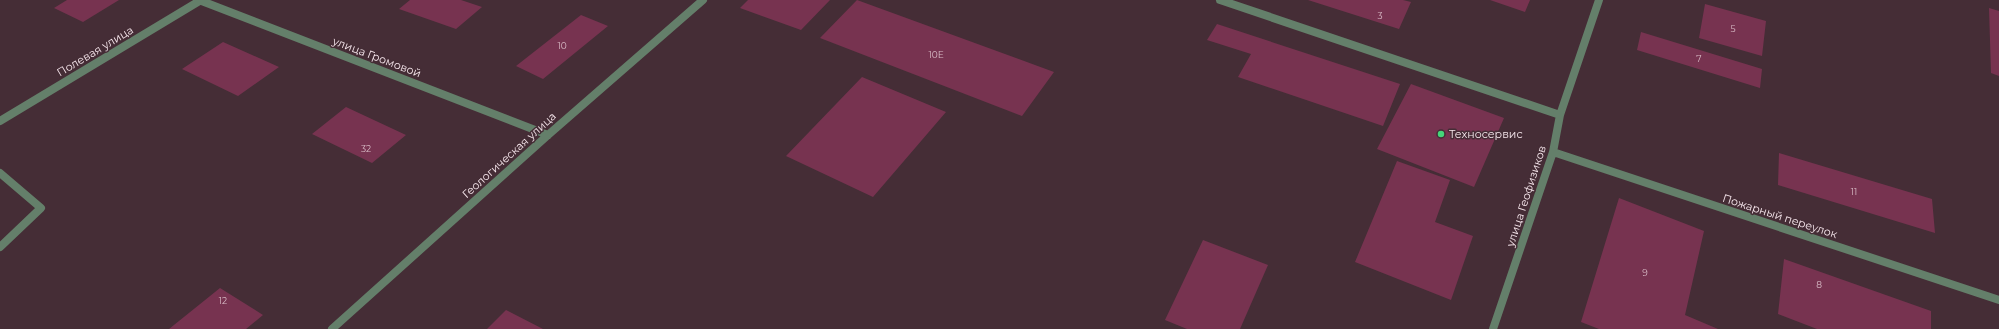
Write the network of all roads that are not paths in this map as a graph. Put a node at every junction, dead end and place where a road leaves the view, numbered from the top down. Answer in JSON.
{"nodes":[{"id":1,"x":200,"y":0,"type":"edge"},
{"id":2,"x":703,"y":0,"type":"edge"},
{"id":3,"x":1220,"y":0,"type":"edge"},
{"id":4,"x":1599,"y":0,"type":"edge"},
{"id":5,"x":1560,"y":115,"type":"junction"},
{"id":6,"x":0,"y":121,"type":"edge"},
{"id":7,"x":548,"y":134,"type":"junction"},
{"id":8,"x":1553,"y":152,"type":"junction"},
{"id":9,"x":0,"y":173,"type":"edge"},
{"id":10,"x":0,"y":247,"type":"edge"},
{"id":11,"x":1999,"y":300,"type":"edge"},
{"id":12,"x":332,"y":329,"type":"edge"},
{"id":13,"x":1493,"y":329,"type":"edge"}],
"edges":[{"from":1,"to":6,"type":"street","name":"Полевая улица"},
{"from":1,"to":7,"type":"street","name":"улица Громовой"},
{"from":2,"to":7,"type":"street","name":"Геологическая улица"},
{"from":3,"to":5,"type":"street"},
{"from":4,"to":5,"type":"street","name":"улица Геофизиков"},
{"from":5,"to":8,"type":"street","name":"улица Геофизиков"},
{"from":7,"to":12,"type":"street","name":"Геологическая улица"},
{"from":8,"to":11,"type":"street","name":"Пожарный переулок"},
{"from":8,"to":13,"type":"street","name":"улица Геофизиков"},
{"from":9,"to":10,"type":"street"}]}
